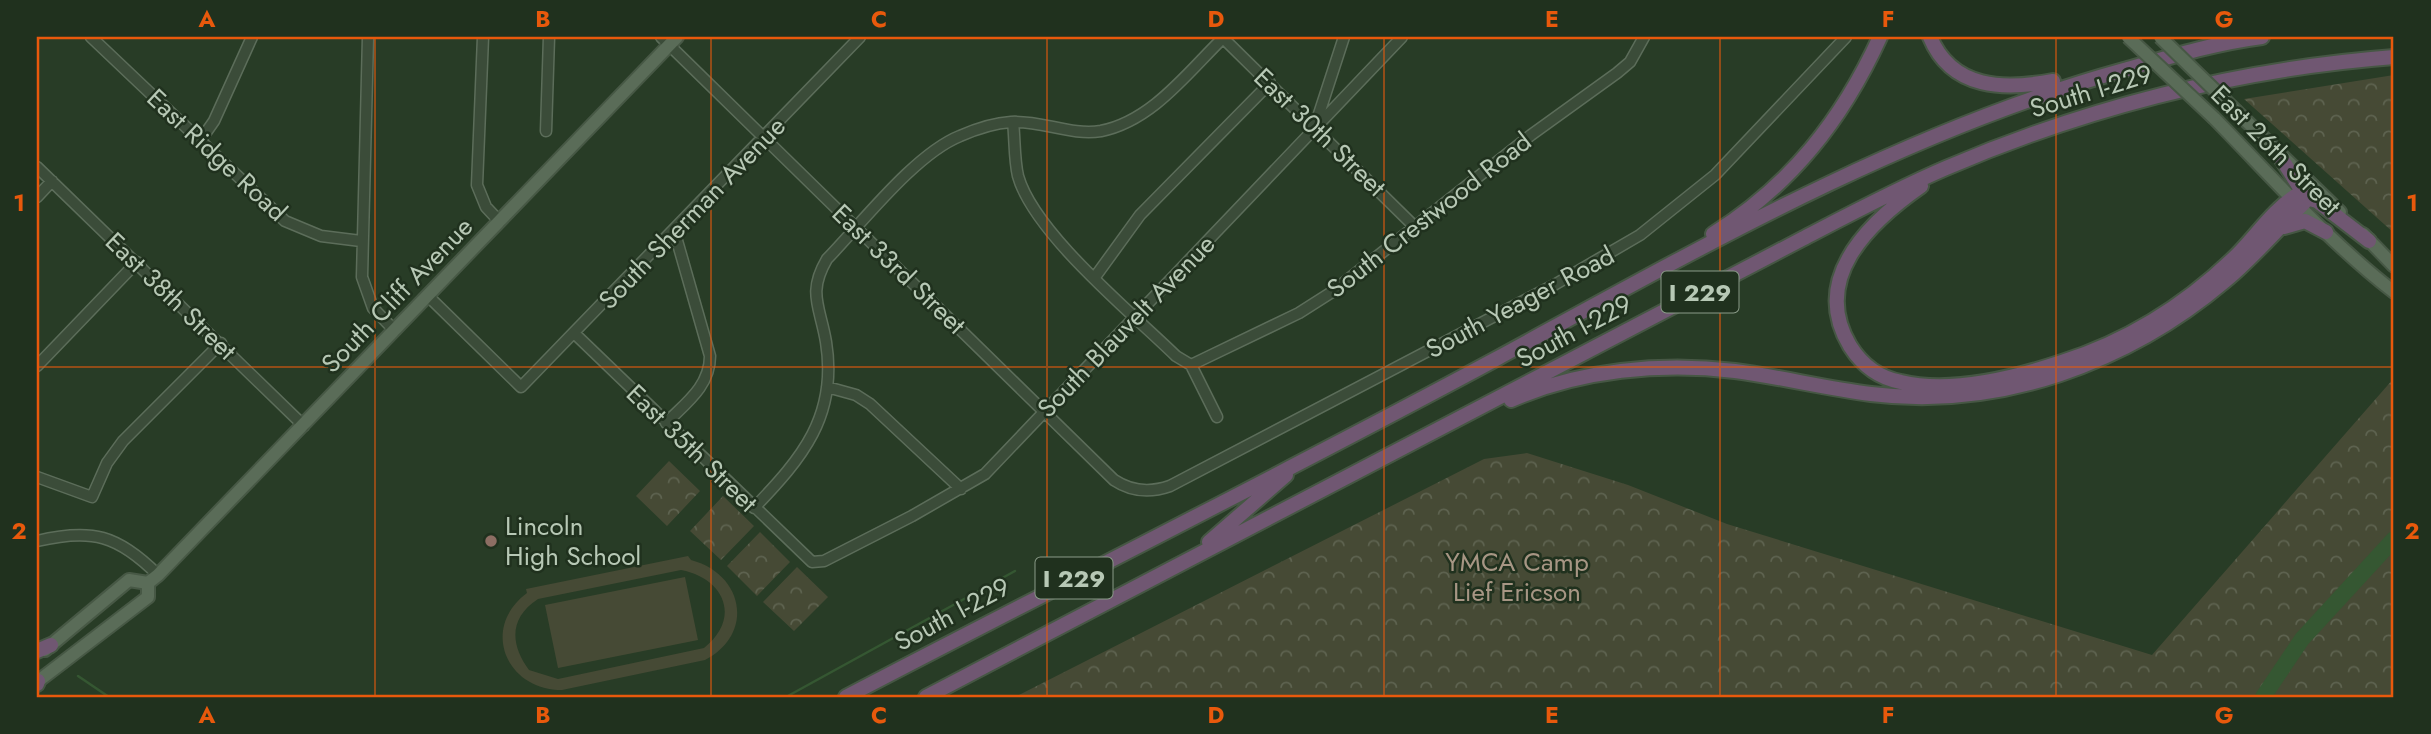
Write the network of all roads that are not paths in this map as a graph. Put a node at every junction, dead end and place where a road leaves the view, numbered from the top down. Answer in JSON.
{"nodes":[{"id":1,"x":91,"y":37,"type":"edge"},
{"id":2,"x":252,"y":37,"type":"edge"},
{"id":3,"x":368,"y":37,"type":"edge"},
{"id":4,"x":484,"y":37,"type":"edge"},
{"id":5,"x":549,"y":37,"type":"edge"},
{"id":6,"x":860,"y":37,"type":"edge"},
{"id":7,"x":1344,"y":37,"type":"edge"},
{"id":8,"x":1402,"y":37,"type":"edge"},
{"id":9,"x":1644,"y":37,"type":"edge"},
{"id":10,"x":1846,"y":37,"type":"edge"},
{"id":11,"x":1880,"y":37,"type":"edge"},
{"id":12,"x":1930,"y":37,"type":"edge"},
{"id":13,"x":2128,"y":37,"type":"edge"},
{"id":14,"x":2160,"y":37,"type":"edge"},
{"id":15,"x":2262,"y":37,"type":"edge"},
{"id":16,"x":1223,"y":38,"type":"edge"},
{"id":17,"x":669,"y":39,"type":"edge"},
{"id":18,"x":2394,"y":57,"type":"edge"},
{"id":19,"x":2123,"y":70,"type":"junction"},
{"id":20,"x":1270,"y":83,"type":"junction"},
{"id":21,"x":1013,"y":122,"type":"junction"},
{"id":22,"x":1315,"y":125,"type":"junction"},
{"id":23,"x":546,"y":131,"type":"dead end"},
{"id":24,"x":766,"y":138,"type":"junction"},
{"id":25,"x":200,"y":141,"type":"junction"},
{"id":26,"x":2276,"y":150,"type":"junction"},
{"id":27,"x":1984,"y":152,"type":"junction"},
{"id":28,"x":37,"y":167,"type":"edge"},
{"id":29,"x":52,"y":181,"type":"junction"},
{"id":30,"x":37,"y":197,"type":"edge"},
{"id":31,"x":2298,"y":200,"type":"junction"},
{"id":32,"x":499,"y":222,"type":"junction"},
{"id":33,"x":1415,"y":227,"type":"junction"},
{"id":34,"x":857,"y":228,"type":"junction"},
{"id":35,"x":674,"y":230,"type":"junction"},
{"id":36,"x":2326,"y":232,"type":"junction"},
{"id":37,"x":2274,"y":233,"type":"junction"},
{"id":38,"x":361,"y":241,"type":"junction"},
{"id":39,"x":2370,"y":241,"type":"junction"},
{"id":40,"x":137,"y":262,"type":"junction"},
{"id":41,"x":2394,"y":266,"type":"edge"},
{"id":42,"x":1649,"y":274,"type":"junction"},
{"id":43,"x":1095,"y":276,"type":"junction"},
{"id":44,"x":2394,"y":292,"type":"edge"},
{"id":45,"x":428,"y":296,"type":"junction"},
{"id":46,"x":1136,"y":317,"type":"junction"},
{"id":47,"x":395,"y":331,"type":"junction"},
{"id":48,"x":574,"y":333,"type":"junction"},
{"id":49,"x":221,"y":343,"type":"junction"},
{"id":50,"x":1191,"y":365,"type":"junction"},
{"id":51,"x":37,"y":366,"type":"edge"},
{"id":52,"x":827,"y":387,"type":"junction"},
{"id":53,"x":1045,"y":412,"type":"junction"},
{"id":54,"x":1217,"y":417,"type":"dead end"},
{"id":55,"x":666,"y":423,"type":"junction"},
{"id":56,"x":304,"y":426,"type":"junction"},
{"id":57,"x":1420,"y":440,"type":"junction"},
{"id":58,"x":1303,"y":460,"type":"junction"},
{"id":59,"x":37,"y":477,"type":"edge"},
{"id":60,"x":961,"y":489,"type":"junction"},
{"id":61,"x":1142,"y":491,"type":"joint"},
{"id":62,"x":754,"y":508,"type":"junction"},
{"id":63,"x":37,"y":541,"type":"edge"},
{"id":64,"x":1193,"y":557,"type":"junction"},
{"id":65,"x":811,"y":562,"type":"joint"},
{"id":66,"x":153,"y":579,"type":"junction"},
{"id":67,"x":51,"y":645,"type":"junction"},
{"id":68,"x":37,"y":651,"type":"edge"},
{"id":69,"x":37,"y":656,"type":"edge"},
{"id":70,"x":37,"y":682,"type":"edge"},
{"id":71,"x":846,"y":697,"type":"edge"},
{"id":72,"x":926,"y":697,"type":"edge"}],
"edges":[{"from":1,"to":25,"type":"street","name":"East Ridge Road"},
{"from":2,"to":25,"type":"street"},
{"from":3,"to":38,"type":"street"},
{"from":4,"to":32,"type":"street"},
{"from":5,"to":23,"type":"street"},
{"from":6,"to":24,"type":"street","name":"South Sherman Avenue"},
{"from":7,"to":22,"type":"street"},
{"from":8,"to":22,"type":"street","name":"South Blauvelt Avenue"},
{"from":9,"to":33,"type":"street","name":"South Crestwood Road"},
{"from":10,"to":61,"type":"street","name":"South Yeager Road"},
{"from":11,"to":42,"type":"highway"},
{"from":12,"to":19,"type":"highway"},
{"from":13,"to":31,"type":"main road","name":"East 26th Street","bridge":true},
{"from":14,"to":26,"type":"main road","name":"East 26th Street","bridge":true},
{"from":15,"to":19,"type":"highway","name":"South I-229","number":"I 229"},
{"from":16,"to":20,"type":"street","name":"East 30th Street"},
{"from":16,"to":21,"type":"street"},
{"from":17,"to":24,"type":"street","name":"East 33rd Street"},
{"from":17,"to":32,"type":"main road","name":"South Cliff Avenue"},
{"from":18,"to":27,"type":"highway","name":"South I-229","number":"I 229"},
{"from":19,"to":42,"type":"highway","name":"South I-229","number":"I 229"},
{"from":20,"to":22,"type":"street","name":"East 30th Street"},
{"from":20,"to":43,"type":"street"},
{"from":21,"to":34,"type":"street"},
{"from":21,"to":43,"type":"street"},
{"from":22,"to":33,"type":"street","name":"East 30th Street"},
{"from":22,"to":46,"type":"street","name":"South Blauvelt Avenue"},
{"from":24,"to":34,"type":"street","name":"East 33rd Street"},
{"from":24,"to":35,"type":"street","name":"South Sherman Avenue"},
{"from":25,"to":38,"type":"street","name":"East Ridge Road"},
{"from":26,"to":31,"type":"highway"},
{"from":26,"to":39,"type":"main road","name":"East 26th Street"},
{"from":27,"to":31,"type":"highway"},
{"from":27,"to":57,"type":"highway","name":"South I-229","number":"I 229"},
{"from":28,"to":29,"type":"street","name":"East 38th Street"},
{"from":29,"to":30,"type":"street"},
{"from":29,"to":40,"type":"street","name":"East 38th Street"},
{"from":31,"to":36,"type":"main road","name":"East 26th Street"},
{"from":31,"to":37,"type":"highway"},
{"from":31,"to":39,"type":"highway"},
{"from":32,"to":45,"type":"main road","name":"South Cliff Avenue"},
{"from":33,"to":50,"type":"street","name":"South Crestwood Road"},
{"from":34,"to":52,"type":"street"},
{"from":34,"to":53,"type":"street","name":"East 33rd Street"},
{"from":35,"to":48,"type":"street","name":"South Sherman Avenue"},
{"from":35,"to":55,"type":"street"},
{"from":36,"to":37,"type":"highway"},
{"from":36,"to":44,"type":"main road","name":"East 26th Street"},
{"from":37,"to":57,"type":"highway"},
{"from":38,"to":47,"type":"street"},
{"from":39,"to":41,"type":"main road","name":"East 26th Street"},
{"from":40,"to":49,"type":"street","name":"East 38th Street"},
{"from":40,"to":51,"type":"street"},
{"from":42,"to":58,"type":"highway","name":"South I-229","number":"I 229"},
{"from":43,"to":46,"type":"street"},
{"from":45,"to":47,"type":"main road","name":"South Cliff Avenue"},
{"from":45,"to":48,"type":"street","name":"South Sherman Avenue"},
{"from":46,"to":50,"type":"street"},
{"from":46,"to":53,"type":"street","name":"South Blauvelt Avenue"},
{"from":47,"to":56,"type":"main road","name":"South Cliff Avenue"},
{"from":48,"to":55,"type":"street","name":"East 35th Street"},
{"from":49,"to":56,"type":"street","name":"East 38th Street"},
{"from":49,"to":59,"type":"street"},
{"from":50,"to":54,"type":"street"},
{"from":52,"to":60,"type":"street"},
{"from":52,"to":62,"type":"street"},
{"from":53,"to":60,"type":"street","name":"South Blauvelt Avenue"},
{"from":53,"to":61,"type":"street","name":"East 33rd Street"},
{"from":55,"to":62,"type":"street","name":"East 35th Street"},
{"from":56,"to":66,"type":"main road","name":"South Cliff Avenue"},
{"from":57,"to":64,"type":"highway","name":"South I-229","number":"I 229"},
{"from":58,"to":64,"type":"highway"},
{"from":58,"to":71,"type":"highway","name":"South I-229","number":"I 229"},
{"from":60,"to":65,"type":"street","name":"South Blauvelt Avenue"},
{"from":62,"to":65,"type":"street","name":"East 35th Street"},
{"from":63,"to":66,"type":"street"},
{"from":64,"to":72,"type":"highway","name":"South I-229","number":"I 229"},
{"from":66,"to":67,"type":"main road"},
{"from":66,"to":70,"type":"main road","name":"South Cliff Avenue"},
{"from":67,"to":68,"type":"highway"},
{"from":67,"to":69,"type":"main road"}]}
